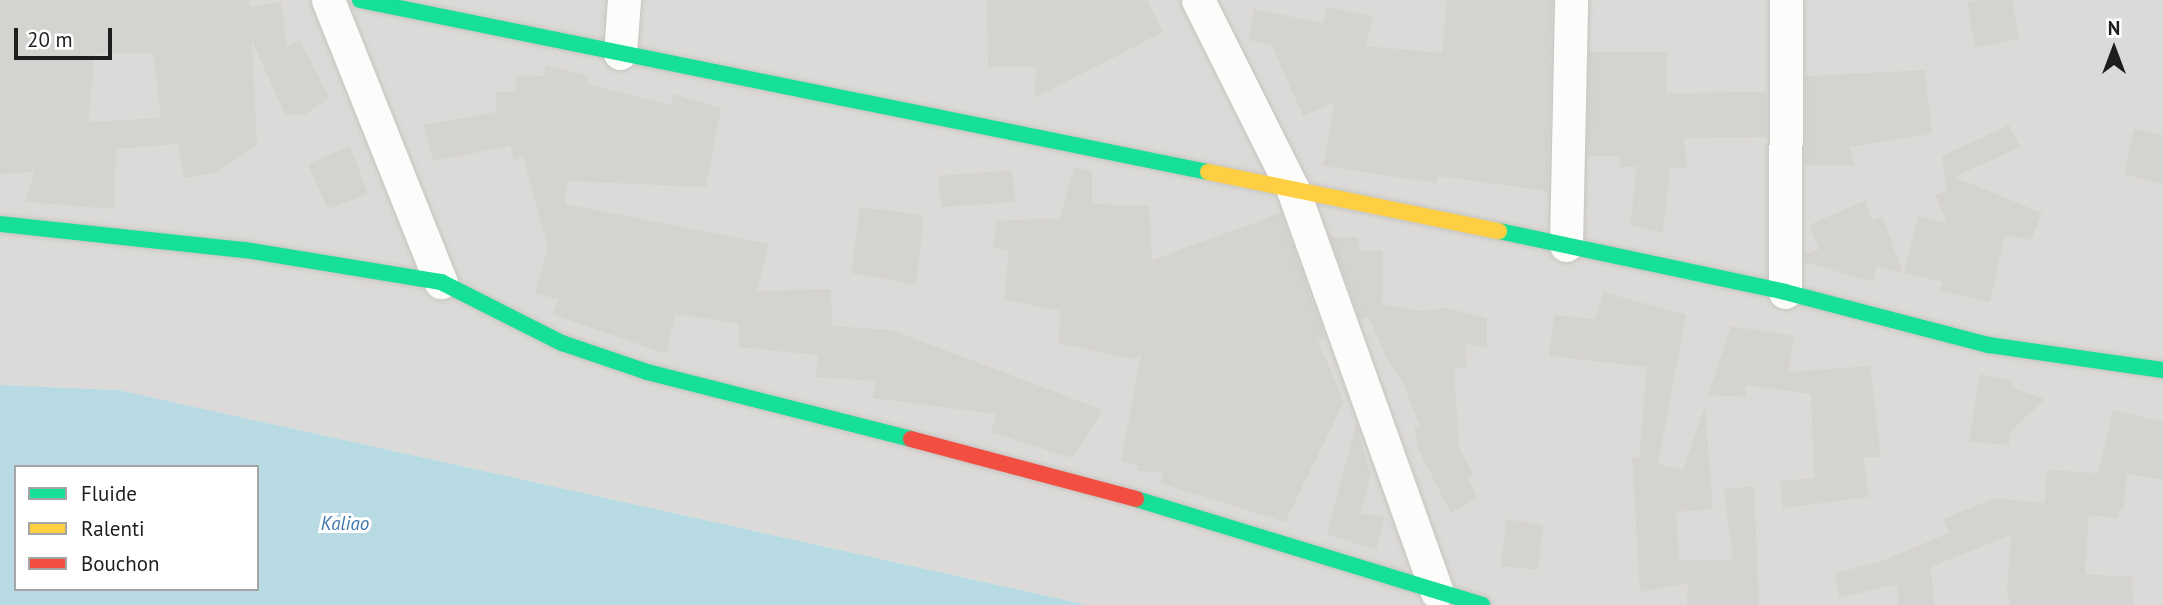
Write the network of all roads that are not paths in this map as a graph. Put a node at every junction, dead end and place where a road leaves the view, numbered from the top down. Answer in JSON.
{"nodes":[{"id":1,"x":328,"y":0,"type":"edge"},
{"id":2,"x":360,"y":0,"type":"edge"},
{"id":3,"x":624,"y":0,"type":"edge"},
{"id":4,"x":1198,"y":0,"type":"edge"},
{"id":5,"x":1571,"y":0,"type":"edge"},
{"id":6,"x":1786,"y":0,"type":"edge"},
{"id":7,"x":621,"y":53,"type":"junction"},
{"id":8,"x":1293,"y":190,"type":"junction"},
{"id":9,"x":0,"y":224,"type":"edge"},
{"id":10,"x":1566,"y":245,"type":"junction"},
{"id":11,"x":441,"y":282,"type":"junction"},
{"id":12,"x":1785,"y":292,"type":"junction"},
{"id":13,"x":2163,"y":370,"type":"edge"},
{"id":14,"x":1437,"y":592,"type":"junction"},
{"id":15,"x":1482,"y":605,"type":"edge"}],
"edges":[{"from":1,"to":11,"type":"street"},
{"from":2,"to":7,"type":"street"},
{"from":3,"to":7,"type":"street"},
{"from":4,"to":8,"type":"street"},
{"from":5,"to":10,"type":"street"},
{"from":6,"to":12,"type":"street"},
{"from":7,"to":8,"type":"street"},
{"from":8,"to":10,"type":"street"},
{"from":8,"to":14,"type":"street"},
{"from":9,"to":11,"type":"street"},
{"from":10,"to":12,"type":"street"},
{"from":11,"to":14,"type":"street"},
{"from":12,"to":13,"type":"street"},
{"from":14,"to":15,"type":"street"}]}
